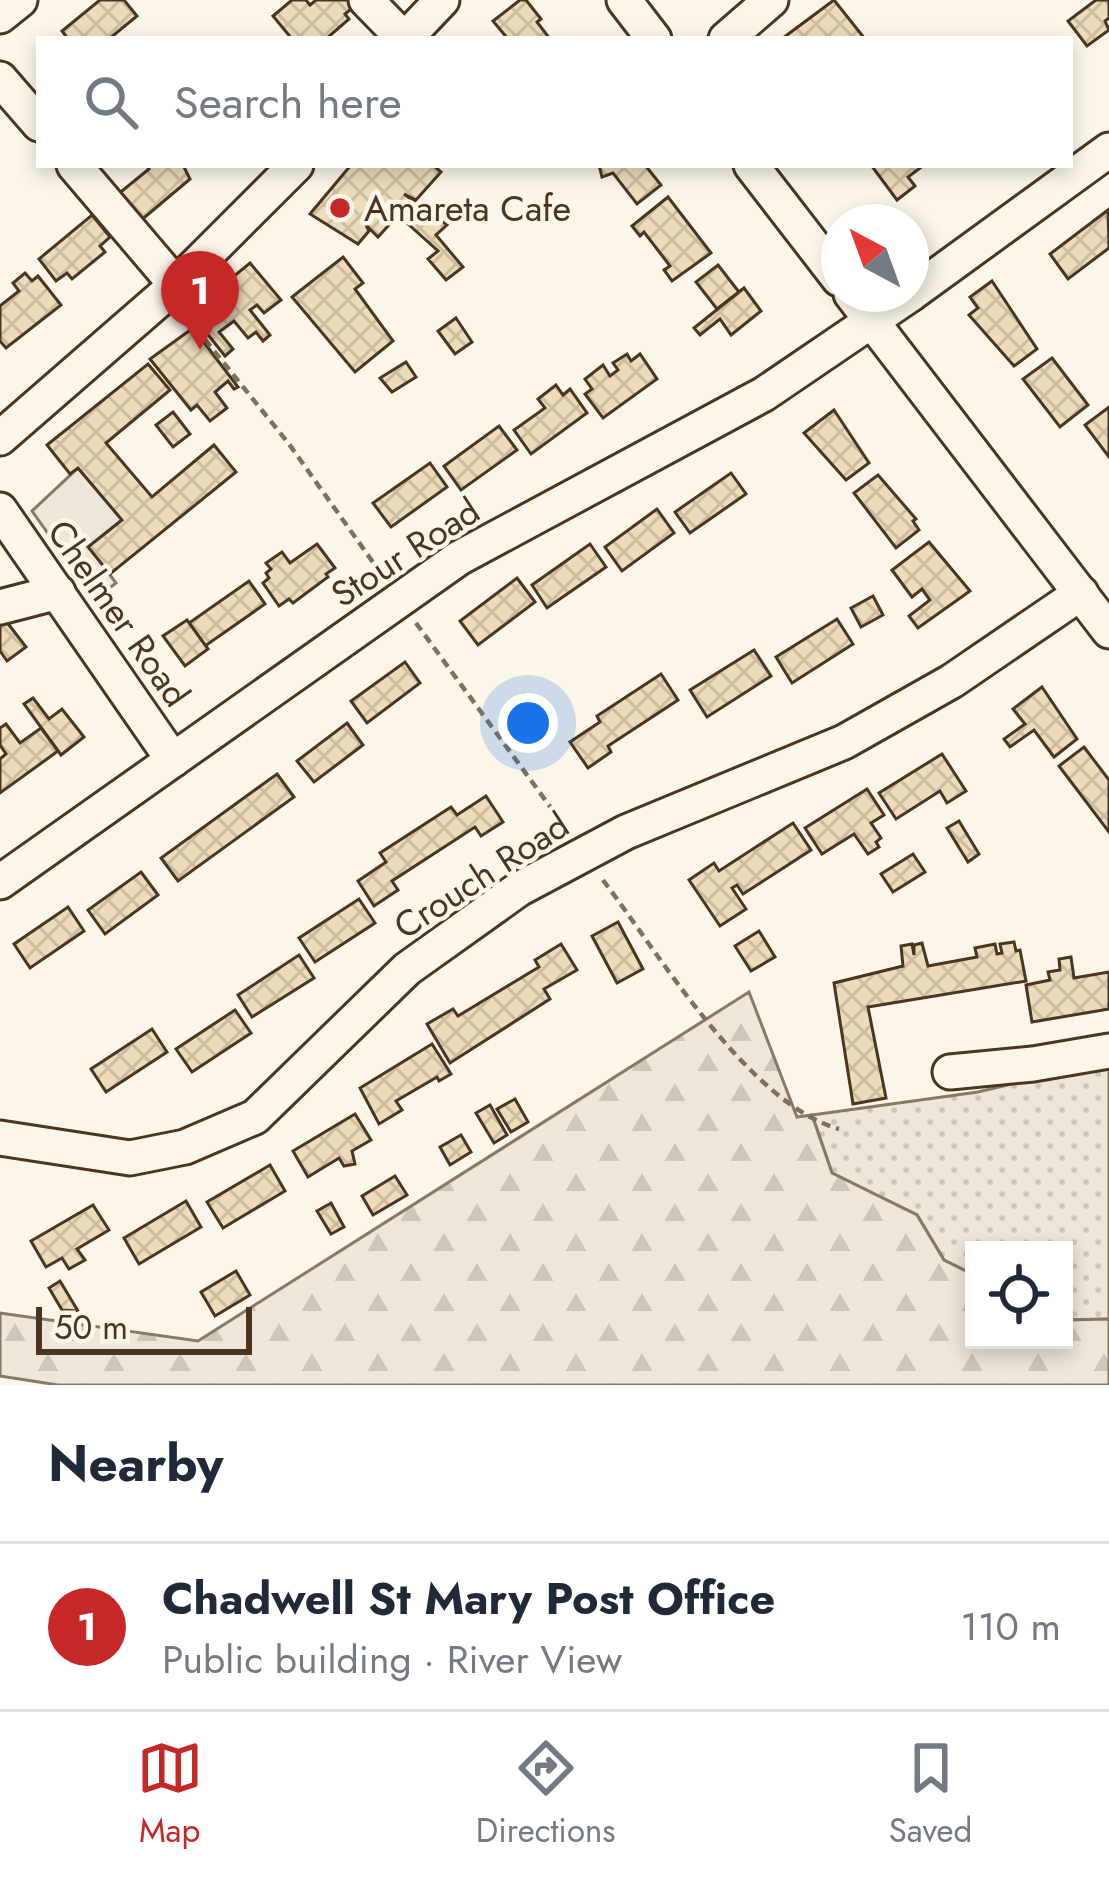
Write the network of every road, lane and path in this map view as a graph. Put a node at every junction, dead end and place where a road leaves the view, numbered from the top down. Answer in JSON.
{"nodes":[{"id":1,"x":20,"y":0,"type":"edge"},
{"id":2,"x":366,"y":0,"type":"edge"},
{"id":3,"x":442,"y":0,"type":"edge"},
{"id":4,"x":624,"y":0,"type":"edge"},
{"id":5,"x":771,"y":0,"type":"edge"},
{"id":6,"x":0,"y":16,"type":"edge"},
{"id":7,"x":402,"y":36,"type":"edge"},
{"id":8,"x":408,"y":36,"type":"edge"},
{"id":9,"x":652,"y":36,"type":"edge"},
{"id":10,"x":729,"y":36,"type":"edge"},
{"id":11,"x":0,"y":79,"type":"edge"},
{"id":12,"x":36,"y":121,"type":"edge"},
{"id":13,"x":1109,"y":150,"type":"edge"},
{"id":14,"x":76,"y":168,"type":"edge"},
{"id":15,"x":293,"y":168,"type":"edge"},
{"id":16,"x":753,"y":168,"type":"edge"},
{"id":17,"x":821,"y":256,"type":"edge"},
{"id":18,"x":929,"y":281,"type":"edge"},
{"id":19,"x":172,"y":289,"type":"junction"},
{"id":20,"x":864,"y":312,"type":"edge"},
{"id":21,"x":886,"y":312,"type":"edge"},
{"id":22,"x":872,"y":322,"type":"junction"},
{"id":23,"x":0,"y":438,"type":"edge"},
{"id":24,"x":0,"y":510,"type":"edge"},
{"id":25,"x":58,"y":592,"type":"junction"},
{"id":26,"x":1081,"y":593,"type":"junction"},
{"id":27,"x":399,"y":598,"type":"junction"},
{"id":28,"x":0,"y":607,"type":"edge"},
{"id":29,"x":1109,"y":631,"type":"edge"},
{"id":30,"x":173,"y":760,"type":"junction"},
{"id":31,"x":583,"y":853,"type":"junction"},
{"id":32,"x":0,"y":882,"type":"edge"},
{"id":33,"x":1109,"y":1051,"type":"edge"},
{"id":34,"x":950,"y":1072,"type":"dead end"},
{"id":35,"x":838,"y":1129,"type":"dead end"},
{"id":36,"x":0,"y":1138,"type":"edge"}],
"edges":[{"from":1,"to":6,"type":"street"},
{"from":2,"to":7,"type":"street"},
{"from":3,"to":8,"type":"street"},
{"from":4,"to":9,"type":"street"},
{"from":5,"to":10,"type":"street"},
{"from":11,"to":12,"type":"street"},
{"from":13,"to":18,"type":"street","name":"Stour Road"},
{"from":14,"to":19,"type":"street"},
{"from":15,"to":19,"type":"street"},
{"from":16,"to":17,"type":"street"},
{"from":19,"to":23,"type":"street"},
{"from":19,"to":27,"type":"path"},
{"from":20,"to":22,"type":"street"},
{"from":21,"to":22,"type":"street","name":"Stour Road"},
{"from":22,"to":26,"type":"street"},
{"from":22,"to":27,"type":"street","name":"Stour Road"},
{"from":24,"to":25,"type":"street","name":"Chelmer Road"},
{"from":25,"to":28,"type":"street"},
{"from":25,"to":30,"type":"street","name":"Chelmer Road"},
{"from":26,"to":29,"type":"street"},
{"from":26,"to":31,"type":"street","name":"Crouch Road"},
{"from":27,"to":30,"type":"street","name":"Stour Road"},
{"from":27,"to":31,"type":"path"},
{"from":30,"to":32,"type":"street","name":"Stour Road"},
{"from":31,"to":35,"type":"path"},
{"from":31,"to":36,"type":"street","name":"Crouch Road"},
{"from":33,"to":34,"type":"street"}]}
